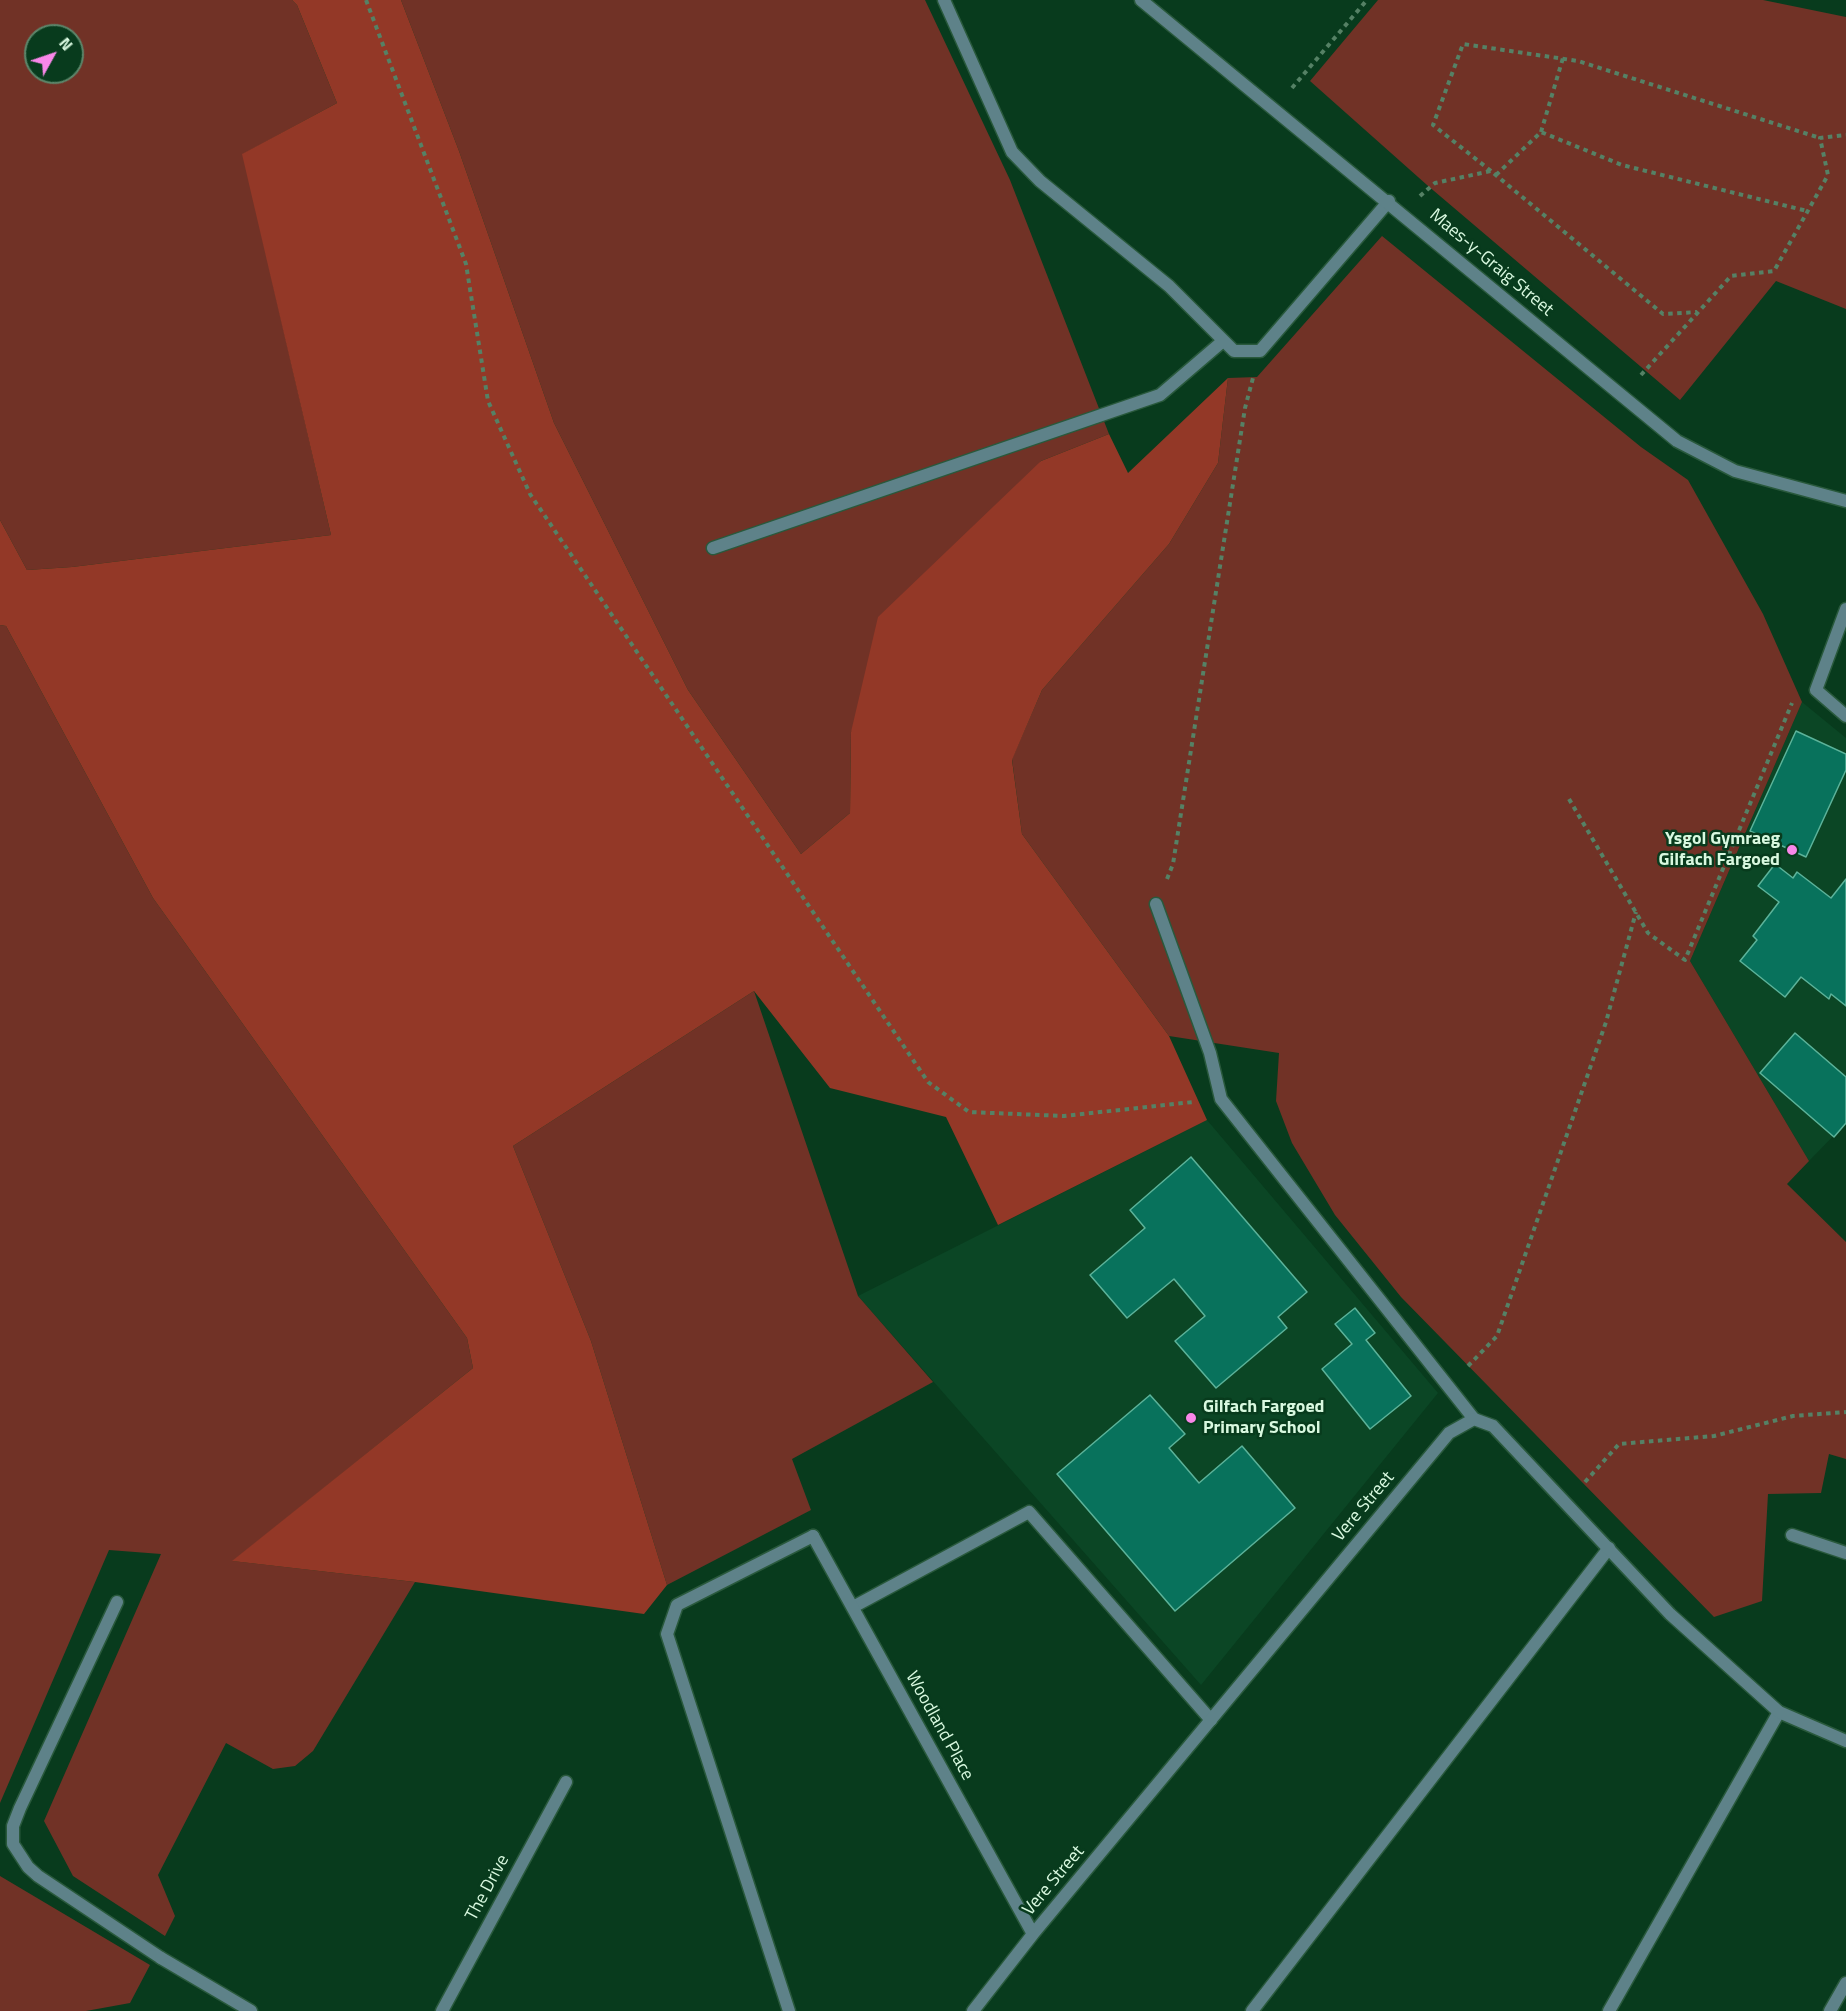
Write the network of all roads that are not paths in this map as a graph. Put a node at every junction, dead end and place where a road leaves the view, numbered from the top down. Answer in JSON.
{"nodes":[{"id":1,"x":944,"y":0,"type":"edge"},
{"id":2,"x":1142,"y":0,"type":"edge"},
{"id":3,"x":1389,"y":201,"type":"junction"},
{"id":4,"x":1223,"y":341,"type":"junction"},
{"id":5,"x":1846,"y":501,"type":"edge"},
{"id":6,"x":713,"y":548,"type":"dead end"},
{"id":7,"x":1846,"y":609,"type":"edge"},
{"id":8,"x":1846,"y":716,"type":"edge"},
{"id":9,"x":1156,"y":904,"type":"road end"},
{"id":10,"x":1474,"y":1419,"type":"junction"},
{"id":11,"x":1792,"y":1535,"type":"dead end"},
{"id":12,"x":1609,"y":1548,"type":"junction"},
{"id":13,"x":1846,"y":1552,"type":"edge"},
{"id":14,"x":117,"y":1602,"type":"dead end"},
{"id":15,"x":853,"y":1607,"type":"junction"},
{"id":16,"x":1779,"y":1712,"type":"junction"},
{"id":17,"x":1211,"y":1720,"type":"junction"},
{"id":18,"x":1846,"y":1741,"type":"edge"},
{"id":19,"x":566,"y":1782,"type":"dead end"},
{"id":20,"x":1033,"y":1934,"type":"junction"},
{"id":21,"x":1846,"y":1983,"type":"edge"},
{"id":22,"x":251,"y":2011,"type":"edge"},
{"id":23,"x":442,"y":2011,"type":"edge"},
{"id":24,"x":789,"y":2011,"type":"edge"},
{"id":25,"x":973,"y":2011,"type":"edge"},
{"id":26,"x":1252,"y":2011,"type":"edge"},
{"id":27,"x":1609,"y":2011,"type":"edge"},
{"id":28,"x":1830,"y":2011,"type":"edge"}],
"edges":[{"from":1,"to":4,"type":"street"},
{"from":2,"to":3,"type":"street","name":"Maes-y-Graig Street"},
{"from":3,"to":4,"type":"street"},
{"from":3,"to":5,"type":"street","name":"Maes-y-Graig Street"},
{"from":4,"to":6,"type":"street"},
{"from":7,"to":8,"type":"street"},
{"from":9,"to":10,"type":"street"},
{"from":10,"to":12,"type":"street"},
{"from":10,"to":17,"type":"street","name":"Vere Street"},
{"from":11,"to":13,"type":"street"},
{"from":12,"to":16,"type":"street"},
{"from":12,"to":26,"type":"street"},
{"from":14,"to":22,"type":"street"},
{"from":15,"to":17,"type":"street"},
{"from":15,"to":20,"type":"street","name":"Woodland Place"},
{"from":15,"to":24,"type":"street","name":"Woodland Place"},
{"from":16,"to":18,"type":"street"},
{"from":16,"to":27,"type":"street"},
{"from":17,"to":20,"type":"street","name":"Vere Street"},
{"from":19,"to":23,"type":"street","name":"The Drive"},
{"from":20,"to":25,"type":"street","name":"Vere Street"},
{"from":21,"to":28,"type":"street"}]}
